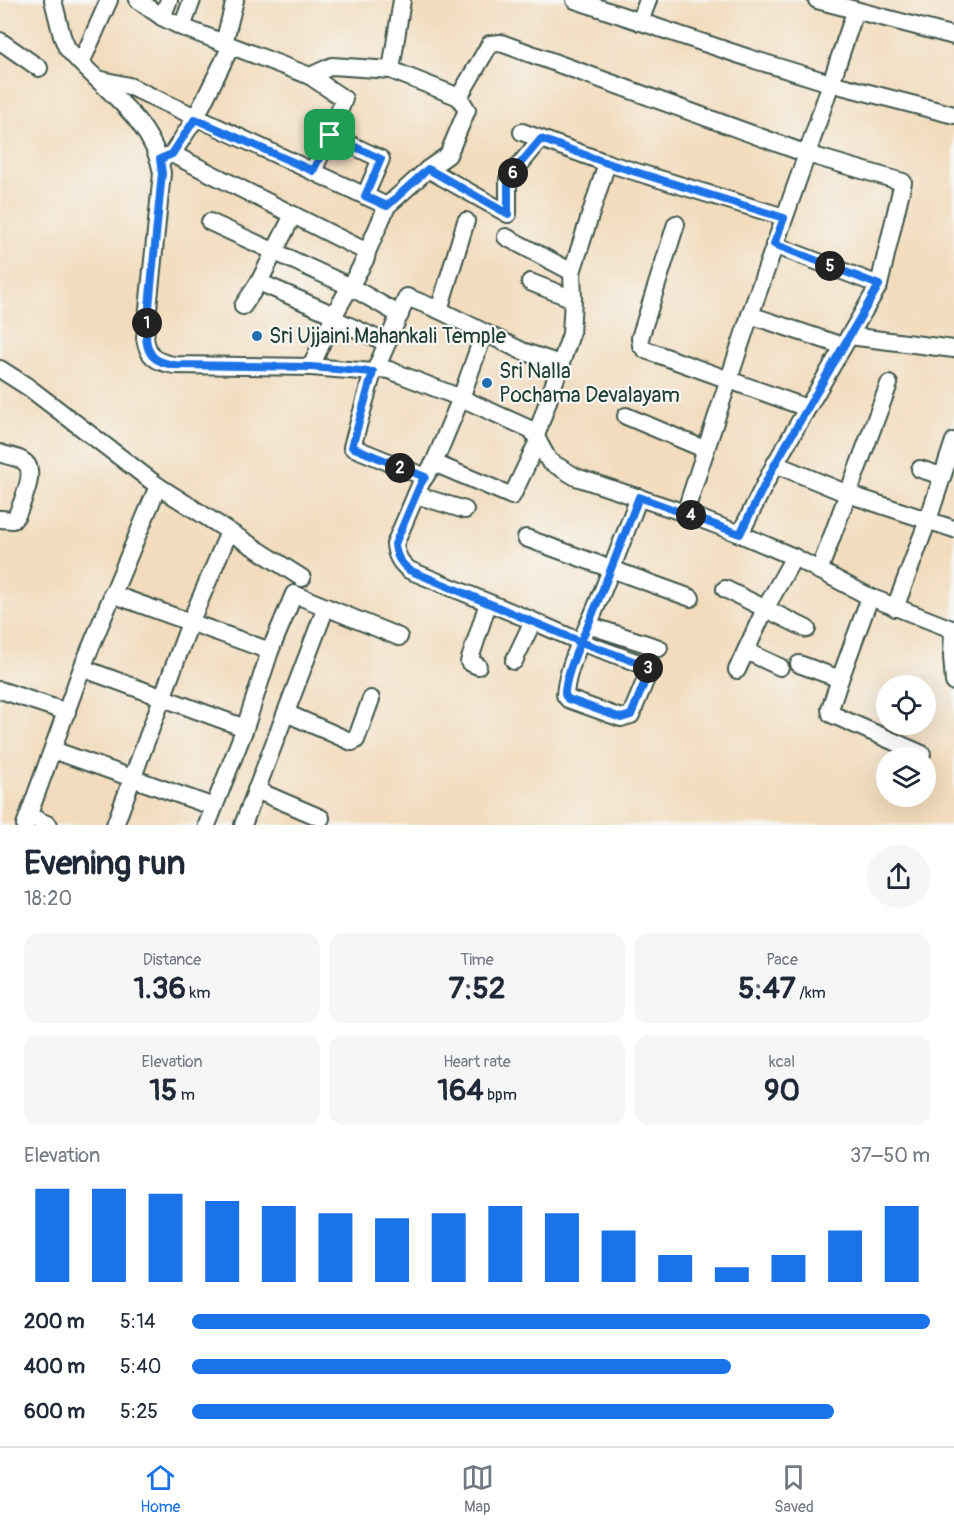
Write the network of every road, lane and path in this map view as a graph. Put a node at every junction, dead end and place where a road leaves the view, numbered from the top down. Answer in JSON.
{"nodes":[{"id":1,"x":53,"y":0,"type":"edge"},
{"id":2,"x":110,"y":0,"type":"edge"},
{"id":3,"x":138,"y":0,"type":"edge"},
{"id":4,"x":169,"y":0,"type":"edge"},
{"id":5,"x":192,"y":0,"type":"edge"},
{"id":6,"x":235,"y":0,"type":"edge"},
{"id":7,"x":402,"y":0,"type":"edge"},
{"id":8,"x":575,"y":0,"type":"edge"},
{"id":9,"x":648,"y":0,"type":"edge"},
{"id":10,"x":817,"y":0,"type":"edge"},
{"id":11,"x":855,"y":12,"type":"junction"},
{"id":12,"x":162,"y":17,"type":"junction"},
{"id":13,"x":640,"y":22,"type":"junction"},
{"id":14,"x":182,"y":27,"type":"junction"},
{"id":15,"x":954,"y":36,"type":"edge"},
{"id":16,"x":0,"y":41,"type":"edge"},
{"id":17,"x":227,"y":45,"type":"junction"},
{"id":18,"x":81,"y":63,"type":"junction"},
{"id":19,"x":39,"y":68,"type":"dead end"},
{"id":20,"x":391,"y":70,"type":"junction"},
{"id":21,"x":310,"y":76,"type":"junction"},
{"id":22,"x":97,"y":79,"type":"junction"},
{"id":23,"x":830,"y":83,"type":"junction"},
{"id":24,"x":459,"y":97,"type":"junction"},
{"id":25,"x":954,"y":115,"type":"edge"},
{"id":26,"x":195,"y":119,"type":"junction"},
{"id":27,"x":522,"y":132,"type":"dead end"},
{"id":28,"x":330,"y":135,"type":"junction"},
{"id":29,"x":541,"y":139,"type":"junction"},
{"id":30,"x":807,"y":154,"type":"junction"},
{"id":31,"x":166,"y":157,"type":"junction"},
{"id":32,"x":607,"y":163,"type":"junction"},
{"id":33,"x":428,"y":169,"type":"junction"},
{"id":34,"x":313,"y":171,"type":"junction"},
{"id":35,"x":365,"y":196,"type":"junction"},
{"id":36,"x":387,"y":206,"type":"junction"},
{"id":37,"x":293,"y":215,"type":"junction"},
{"id":38,"x":784,"y":218,"type":"junction"},
{"id":39,"x":466,"y":221,"type":"dead end"},
{"id":40,"x":210,"y":222,"type":"dead end"},
{"id":41,"x":676,"y":224,"type":"dead end"},
{"id":42,"x":506,"y":237,"type":"dead end"},
{"id":43,"x":774,"y":244,"type":"junction"},
{"id":44,"x":366,"y":252,"type":"junction"},
{"id":45,"x":274,"y":253,"type":"junction"},
{"id":46,"x":572,"y":272,"type":"junction"},
{"id":47,"x":259,"y":282,"type":"junction"},
{"id":48,"x":530,"y":282,"type":"dead end"},
{"id":49,"x":879,"y":285,"type":"junction"},
{"id":50,"x":351,"y":287,"type":"junction"},
{"id":51,"x":573,"y":299,"type":"junction"},
{"id":52,"x":243,"y":306,"type":"dead end"},
{"id":53,"x":439,"y":310,"type":"junction"},
{"id":54,"x":400,"y":315,"type":"junction"},
{"id":55,"x":750,"y":315,"type":"junction"},
{"id":56,"x":333,"y":316,"type":"junction"},
{"id":57,"x":484,"y":333,"type":"junction"},
{"id":58,"x":846,"y":341,"type":"junction"},
{"id":59,"x":387,"y":344,"type":"junction"},
{"id":60,"x":954,"y":350,"type":"edge"},
{"id":61,"x":560,"y":364,"type":"junction"},
{"id":62,"x":311,"y":367,"type":"junction"},
{"id":63,"x":0,"y":369,"type":"edge"},
{"id":64,"x":374,"y":372,"type":"junction"},
{"id":65,"x":728,"y":380,"type":"junction"},
{"id":66,"x":889,"y":384,"type":"dead end"},
{"id":67,"x":461,"y":398,"type":"junction"},
{"id":68,"x":807,"y":408,"type":"junction"},
{"id":69,"x":626,"y":416,"type":"dead end"},
{"id":70,"x":537,"y":438,"type":"junction"},
{"id":71,"x":954,"y":441,"type":"edge"},
{"id":72,"x":704,"y":449,"type":"junction"},
{"id":73,"x":0,"y":453,"type":"edge"},
{"id":74,"x":775,"y":464,"type":"junction"},
{"id":75,"x":920,"y":469,"type":"dead end"},
{"id":76,"x":429,"y":470,"type":"junction"},
{"id":77,"x":942,"y":476,"type":"junction"},
{"id":78,"x":158,"y":486,"type":"junction"},
{"id":79,"x":848,"y":494,"type":"junction"},
{"id":80,"x":416,"y":495,"type":"junction"},
{"id":81,"x":639,"y":497,"type":"junction"},
{"id":82,"x":465,"y":510,"type":"dead end"},
{"id":83,"x":685,"y":513,"type":"junction"},
{"id":84,"x":0,"y":519,"type":"edge"},
{"id":85,"x":928,"y":520,"type":"junction"},
{"id":86,"x":954,"y":529,"type":"edge"},
{"id":87,"x":229,"y":532,"type":"junction"},
{"id":88,"x":740,"y":534,"type":"junction"},
{"id":89,"x":526,"y":538,"type":"dead end"},
{"id":90,"x":794,"y":557,"type":"junction"},
{"id":91,"x":612,"y":568,"type":"junction"},
{"id":92,"x":819,"y":571,"type":"junction"},
{"id":93,"x":302,"y":578,"type":"dead end"},
{"id":94,"x":725,"y":589,"type":"dead end"},
{"id":95,"x":112,"y":594,"type":"junction"},
{"id":96,"x":870,"y":597,"type":"junction"},
{"id":97,"x":691,"y":598,"type":"dead end"},
{"id":98,"x":488,"y":603,"type":"junction"},
{"id":99,"x":326,"y":607,"type":"junction"},
{"id":100,"x":895,"y":608,"type":"junction"},
{"id":101,"x":765,"y":609,"type":"junction"},
{"id":102,"x":533,"y":621,"type":"junction"},
{"id":103,"x":190,"y":623,"type":"junction"},
{"id":104,"x":588,"y":625,"type":"junction"},
{"id":105,"x":807,"y":629,"type":"dead end"},
{"id":106,"x":954,"y":629,"type":"edge"},
{"id":107,"x":399,"y":637,"type":"dead end"},
{"id":108,"x":581,"y":642,"type":"junction"},
{"id":109,"x":659,"y":648,"type":"dead end"},
{"id":110,"x":270,"y":651,"type":"junction"},
{"id":111,"x":746,"y":651,"type":"junction"},
{"id":112,"x":514,"y":661,"type":"dead end"},
{"id":113,"x":799,"y":664,"type":"dead end"},
{"id":114,"x":478,"y":666,"type":"dead end"},
{"id":115,"x":780,"y":667,"type":"dead end"},
{"id":116,"x":82,"y":668,"type":"junction"},
{"id":117,"x":737,"y":670,"type":"dead end"},
{"id":118,"x":840,"y":679,"type":"junction"},
{"id":119,"x":954,"y":682,"type":"edge"},
{"id":120,"x":0,"y":690,"type":"edge"},
{"id":121,"x":163,"y":697,"type":"junction"},
{"id":122,"x":371,"y":699,"type":"dead end"},
{"id":123,"x":67,"y":712,"type":"junction"},
{"id":124,"x":286,"y":713,"type":"junction"},
{"id":125,"x":245,"y":728,"type":"junction"},
{"id":126,"x":906,"y":747,"type":"edge"},
{"id":127,"x":53,"y":750,"type":"junction"},
{"id":128,"x":133,"y":777,"type":"junction"},
{"id":129,"x":256,"y":790,"type":"junction"},
{"id":130,"x":214,"y":807,"type":"junction"},
{"id":131,"x":321,"y":818,"type":"dead end"},
{"id":132,"x":27,"y":821,"type":"edge"},
{"id":133,"x":49,"y":825,"type":"edge"},
{"id":134,"x":115,"y":825,"type":"edge"},
{"id":135,"x":207,"y":825,"type":"edge"},
{"id":136,"x":243,"y":825,"type":"edge"}],
"edges":[{"from":1,"to":18,"type":"street"},
{"from":2,"to":18,"type":"street"},
{"from":3,"to":12,"type":"street"},
{"from":4,"to":12,"type":"street"},
{"from":5,"to":14,"type":"street"},
{"from":6,"to":17,"type":"street"},
{"from":7,"to":20,"type":"street"},
{"from":8,"to":13,"type":"street"},
{"from":9,"to":13,"type":"street"},
{"from":10,"to":11,"type":"street"},
{"from":11,"to":15,"type":"street"},
{"from":11,"to":23,"type":"street"},
{"from":12,"to":14,"type":"street"},
{"from":13,"to":23,"type":"street"},
{"from":14,"to":17,"type":"street"},
{"from":16,"to":19,"type":"street"},
{"from":17,"to":21,"type":"street"},
{"from":17,"to":26,"type":"street"},
{"from":18,"to":22,"type":"street"},
{"from":20,"to":21,"type":"street"},
{"from":20,"to":24,"type":"street"},
{"from":21,"to":28,"type":"street"},
{"from":22,"to":26,"type":"street"},
{"from":22,"to":31,"type":"street"},
{"from":23,"to":25,"type":"street"},
{"from":23,"to":30,"type":"street"},
{"from":24,"to":30,"type":"street"},
{"from":24,"to":33,"type":"street"},
{"from":26,"to":31,"type":"street"},
{"from":26,"to":34,"type":"street"},
{"from":27,"to":29,"type":"street"},
{"from":28,"to":34,"type":"street"},
{"from":28,"to":35,"type":"street"},
{"from":29,"to":32,"type":"street"},
{"from":29,"to":33,"type":"street"},
{"from":30,"to":38,"type":"street"},
{"from":30,"to":49,"type":"street"},
{"from":31,"to":37,"type":"street"},
{"from":31,"to":62,"type":"street"},
{"from":32,"to":38,"type":"street"},
{"from":32,"to":46,"type":"street"},
{"from":33,"to":36,"type":"street"},
{"from":34,"to":35,"type":"street"},
{"from":35,"to":36,"type":"street"},
{"from":36,"to":44,"type":"street"},
{"from":37,"to":44,"type":"street"},
{"from":37,"to":45,"type":"street"},
{"from":38,"to":43,"type":"street"},
{"from":39,"to":53,"type":"street"},
{"from":40,"to":45,"type":"street"},
{"from":41,"to":65,"type":"street"},
{"from":42,"to":46,"type":"street"},
{"from":43,"to":49,"type":"street"},
{"from":43,"to":55,"type":"street"},
{"from":44,"to":50,"type":"street"},
{"from":45,"to":47,"type":"street"},
{"from":45,"to":50,"type":"street"},
{"from":46,"to":51,"type":"street"},
{"from":47,"to":52,"type":"street"},
{"from":47,"to":56,"type":"street"},
{"from":48,"to":51,"type":"street"},
{"from":49,"to":58,"type":"street"},
{"from":50,"to":54,"type":"street"},
{"from":50,"to":56,"type":"street"},
{"from":51,"to":61,"type":"street"},
{"from":53,"to":54,"type":"street"},
{"from":53,"to":57,"type":"street"},
{"from":54,"to":59,"type":"street"},
{"from":55,"to":58,"type":"street"},
{"from":55,"to":65,"type":"street"},
{"from":56,"to":59,"type":"street"},
{"from":56,"to":62,"type":"street"},
{"from":57,"to":61,"type":"street"},
{"from":57,"to":67,"type":"street"},
{"from":58,"to":60,"type":"street"},
{"from":58,"to":68,"type":"street"},
{"from":59,"to":64,"type":"street"},
{"from":61,"to":70,"type":"street"},
{"from":62,"to":64,"type":"street"},
{"from":63,"to":78,"type":"street"},
{"from":64,"to":67,"type":"street"},
{"from":64,"to":76,"type":"street"},
{"from":65,"to":68,"type":"street"},
{"from":65,"to":72,"type":"street"},
{"from":66,"to":79,"type":"street"},
{"from":67,"to":70,"type":"street"},
{"from":67,"to":76,"type":"street"},
{"from":68,"to":74,"type":"street"},
{"from":69,"to":72,"type":"street"},
{"from":70,"to":76,"type":"street"},
{"from":70,"to":81,"type":"street"},
{"from":71,"to":77,"type":"street"},
{"from":72,"to":83,"type":"street"},
{"from":73,"to":84,"type":"street"},
{"from":74,"to":79,"type":"street"},
{"from":74,"to":88,"type":"street"},
{"from":75,"to":77,"type":"street"},
{"from":76,"to":80,"type":"street"},
{"from":77,"to":85,"type":"street"},
{"from":78,"to":87,"type":"street"},
{"from":78,"to":95,"type":"street"},
{"from":79,"to":85,"type":"street"},
{"from":79,"to":92,"type":"street"},
{"from":80,"to":82,"type":"street"},
{"from":80,"to":98,"type":"street"},
{"from":81,"to":83,"type":"street"},
{"from":81,"to":91,"type":"street"},
{"from":83,"to":88,"type":"street"},
{"from":85,"to":86,"type":"street"},
{"from":85,"to":100,"type":"street"},
{"from":87,"to":93,"type":"street"},
{"from":87,"to":103,"type":"street"},
{"from":88,"to":90,"type":"street"},
{"from":89,"to":91,"type":"street"},
{"from":90,"to":92,"type":"street"},
{"from":90,"to":101,"type":"street"},
{"from":91,"to":97,"type":"street"},
{"from":91,"to":104,"type":"street"},
{"from":92,"to":96,"type":"street"},
{"from":94,"to":101,"type":"street"},
{"from":95,"to":103,"type":"street"},
{"from":95,"to":116,"type":"street"},
{"from":96,"to":100,"type":"street"},
{"from":96,"to":118,"type":"street"},
{"from":98,"to":102,"type":"street"},
{"from":98,"to":114,"type":"street"},
{"from":99,"to":107,"type":"street"},
{"from":99,"to":110,"type":"street"},
{"from":99,"to":124,"type":"street"},
{"from":100,"to":106,"type":"street"},
{"from":101,"to":105,"type":"street"},
{"from":101,"to":111,"type":"street"},
{"from":102,"to":108,"type":"street"},
{"from":102,"to":112,"type":"street"},
{"from":103,"to":110,"type":"street"},
{"from":103,"to":121,"type":"street"},
{"from":104,"to":108,"type":"street"},
{"from":104,"to":109,"type":"street"},
{"from":106,"to":119,"type":"street"},
{"from":108,"to":108,"type":"street"},
{"from":110,"to":125,"type":"street"},
{"from":111,"to":115,"type":"street"},
{"from":111,"to":117,"type":"street"},
{"from":113,"to":118,"type":"street"},
{"from":116,"to":121,"type":"street"},
{"from":116,"to":123,"type":"street"},
{"from":118,"to":126,"type":"street"},
{"from":120,"to":123,"type":"street"},
{"from":121,"to":125,"type":"street"},
{"from":121,"to":128,"type":"street"},
{"from":122,"to":124,"type":"street"},
{"from":123,"to":127,"type":"street"},
{"from":124,"to":129,"type":"street"},
{"from":125,"to":130,"type":"street"},
{"from":127,"to":128,"type":"street"},
{"from":127,"to":132,"type":"street"},
{"from":128,"to":130,"type":"street"},
{"from":128,"to":134,"type":"street"},
{"from":129,"to":131,"type":"street"},
{"from":129,"to":136,"type":"street"},
{"from":130,"to":135,"type":"street"},
{"from":132,"to":133,"type":"street"}]}
